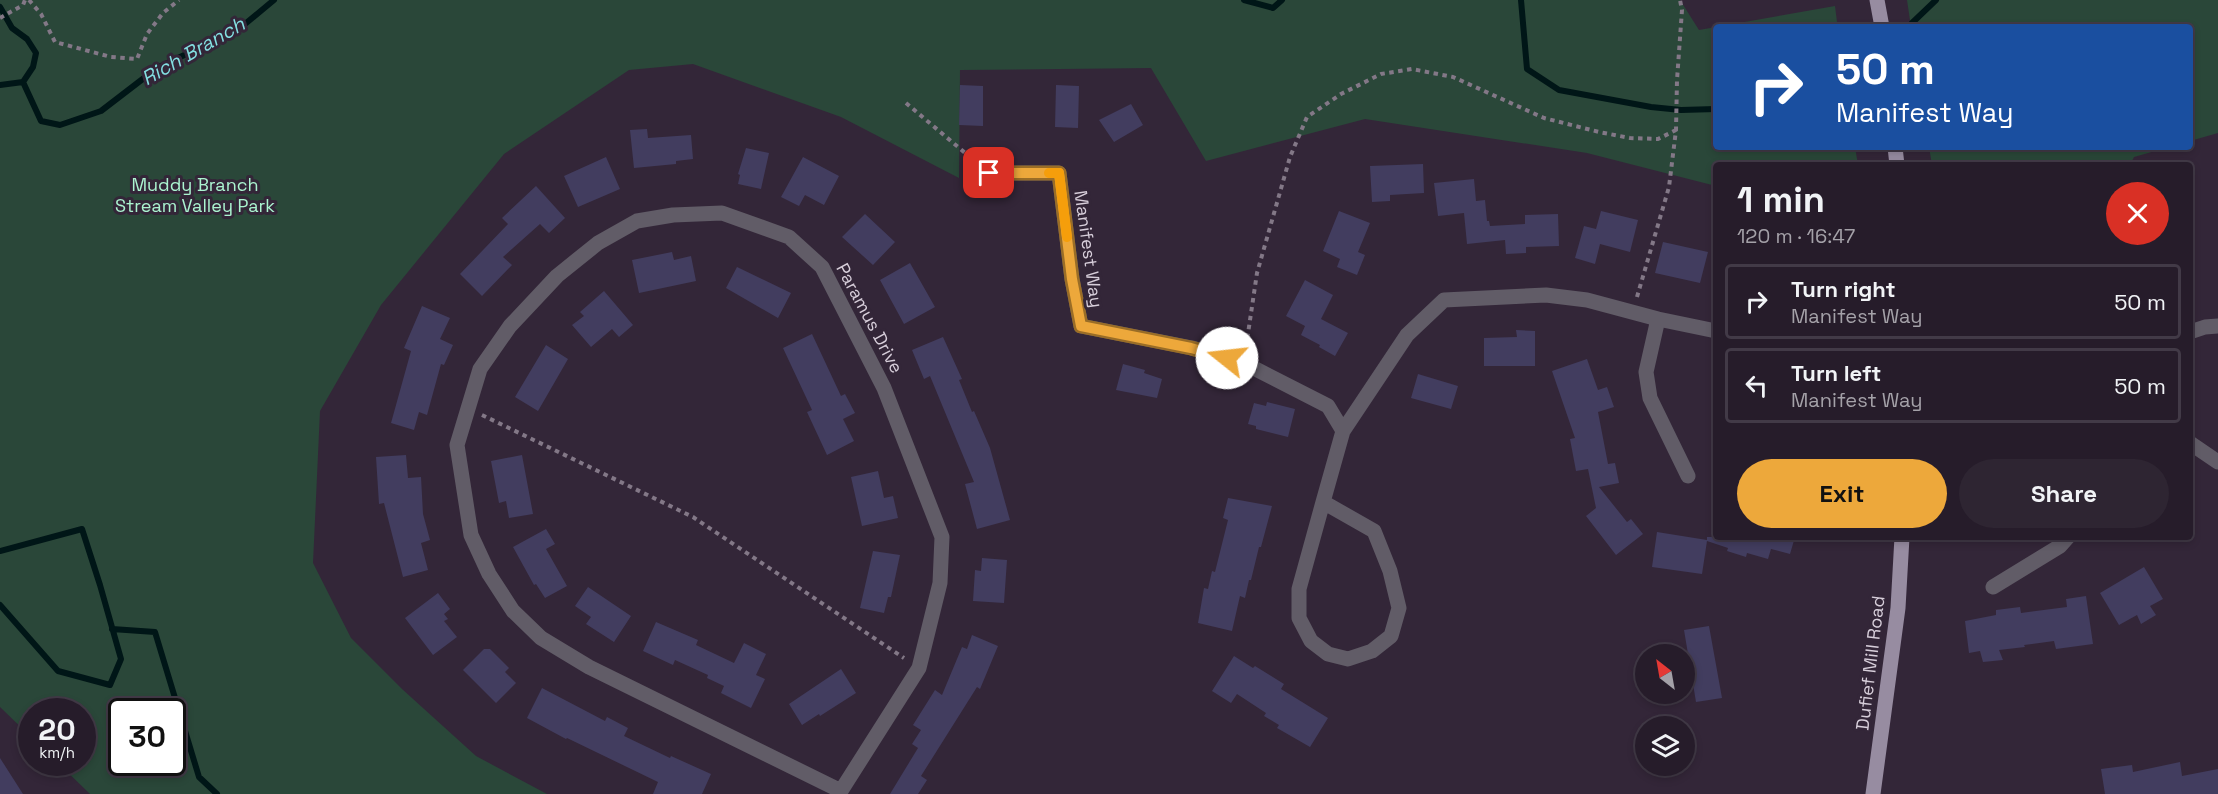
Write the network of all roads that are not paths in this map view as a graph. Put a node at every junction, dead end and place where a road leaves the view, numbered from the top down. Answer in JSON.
{"nodes":[{"id":1,"x":1877,"y":0,"type":"edge"},
{"id":2,"x":1881,"y":24,"type":"edge"},
{"id":3,"x":989,"y":173,"type":"road end"},
{"id":4,"x":1658,"y":319,"type":"junction"},
{"id":5,"x":2218,"y":326,"type":"edge"},
{"id":6,"x":1713,"y":330,"type":"edge"},
{"id":7,"x":2193,"y":331,"type":"edge"},
{"id":8,"x":1343,"y":430,"type":"junction"},
{"id":9,"x":2193,"y":445,"type":"edge"},
{"id":10,"x":2218,"y":462,"type":"edge"},
{"id":11,"x":1688,"y":476,"type":"dead end"},
{"id":12,"x":1323,"y":502,"type":"junction"},
{"id":13,"x":1902,"y":540,"type":"edge"},
{"id":14,"x":2065,"y":540,"type":"edge"},
{"id":15,"x":1993,"y":587,"type":"dead end"},
{"id":16,"x":840,"y":792,"type":"edge"},
{"id":17,"x":1873,"y":794,"type":"edge"}],
"edges":[{"from":1,"to":2,"type":"main road"},
{"from":3,"to":8,"type":"street","name":"Manifest Way"},
{"from":4,"to":6,"type":"street"},
{"from":4,"to":8,"type":"street"},
{"from":4,"to":11,"type":"street"},
{"from":5,"to":7,"type":"street"},
{"from":8,"to":12,"type":"street"},
{"from":9,"to":10,"type":"street"},
{"from":12,"to":12,"type":"street"},
{"from":13,"to":17,"type":"main road","name":"Dufief Mill Road"},
{"from":14,"to":15,"type":"street"},
{"from":16,"to":16,"type":"street","name":"Paramus Drive"}]}
